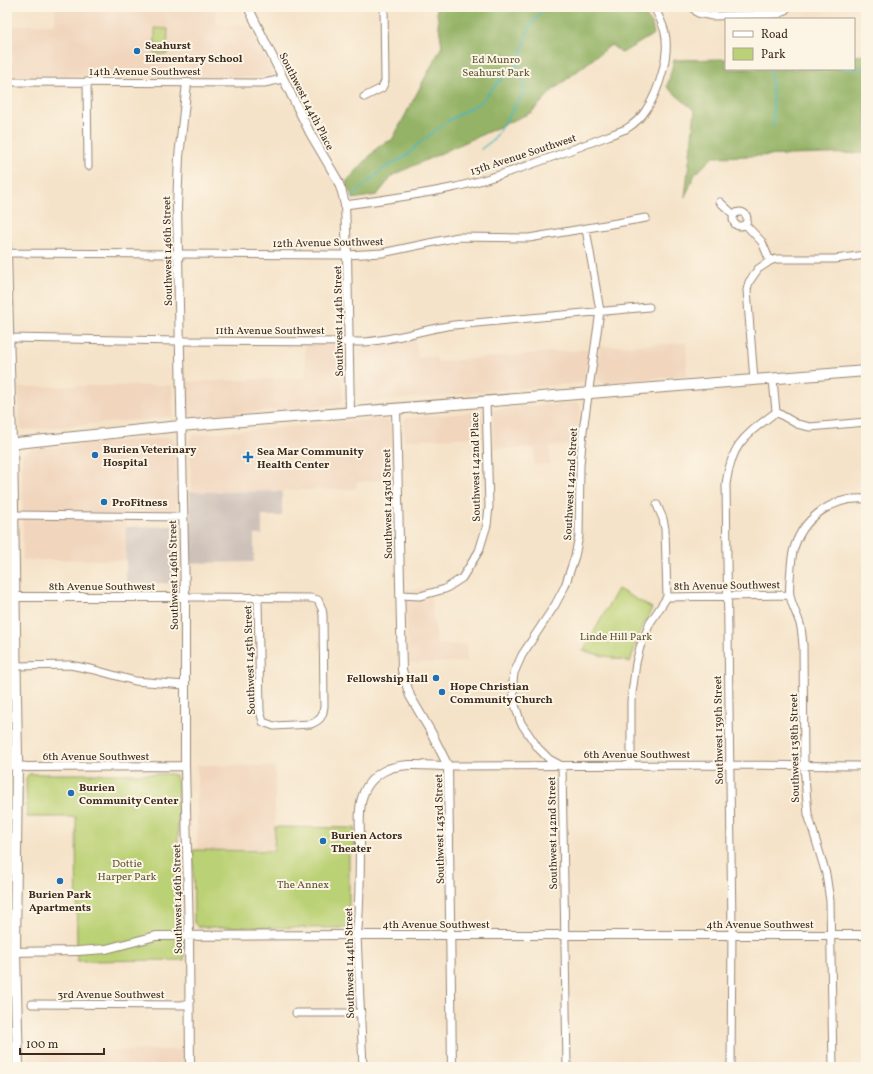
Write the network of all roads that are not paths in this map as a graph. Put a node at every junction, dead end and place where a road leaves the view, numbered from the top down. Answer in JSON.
{"nodes":[{"id":1,"x":248,"y":7,"type":"edge"},
{"id":2,"x":384,"y":7,"type":"edge"},
{"id":3,"x":654,"y":7,"type":"edge"},
{"id":4,"x":692,"y":7,"type":"edge"},
{"id":5,"x":753,"y":7,"type":"edge"},
{"id":6,"x":788,"y":7,"type":"edge"},
{"id":7,"x":766,"y":14,"type":"junction"},
{"id":8,"x":283,"y":79,"type":"junction"},
{"id":9,"x":7,"y":82,"type":"edge"},
{"id":10,"x":87,"y":82,"type":"junction"},
{"id":11,"x":187,"y":83,"type":"junction"},
{"id":12,"x":364,"y":97,"type":"dead end"},
{"id":13,"x":88,"y":166,"type":"dead end"},
{"id":14,"x":720,"y":202,"type":"dead end"},
{"id":15,"x":345,"y":205,"type":"junction"},
{"id":16,"x":646,"y":218,"type":"dead end"},
{"id":17,"x":586,"y":229,"type":"junction"},
{"id":18,"x":7,"y":237,"type":"edge"},
{"id":19,"x":7,"y":253,"type":"edge"},
{"id":20,"x":178,"y":253,"type":"junction"},
{"id":21,"x":347,"y":255,"type":"junction"},
{"id":22,"x":866,"y":255,"type":"edge"},
{"id":23,"x":770,"y":261,"type":"junction"},
{"id":24,"x":649,"y":307,"type":"dead end"},
{"id":25,"x":600,"y":311,"type":"junction"},
{"id":26,"x":9,"y":338,"type":"junction"},
{"id":27,"x":179,"y":341,"type":"junction"},
{"id":28,"x":349,"y":342,"type":"junction"},
{"id":29,"x":866,"y":371,"type":"edge"},
{"id":30,"x":773,"y":378,"type":"junction"},
{"id":31,"x":754,"y":380,"type":"junction"},
{"id":32,"x":588,"y":393,"type":"junction"},
{"id":33,"x":486,"y":401,"type":"junction"},
{"id":34,"x":396,"y":409,"type":"junction"},
{"id":35,"x":776,"y":412,"type":"junction"},
{"id":36,"x":350,"y":413,"type":"junction"},
{"id":37,"x":866,"y":422,"type":"edge"},
{"id":38,"x":180,"y":426,"type":"junction"},
{"id":39,"x":9,"y":444,"type":"edge"},
{"id":40,"x":866,"y":499,"type":"edge"},
{"id":41,"x":657,"y":504,"type":"dead end"},
{"id":42,"x":14,"y":515,"type":"junction"},
{"id":43,"x":183,"y":517,"type":"junction"},
{"id":44,"x":400,"y":595,"type":"junction"},
{"id":45,"x":790,"y":595,"type":"junction"},
{"id":46,"x":11,"y":597,"type":"edge"},
{"id":47,"x":185,"y":597,"type":"junction"},
{"id":48,"x":258,"y":597,"type":"junction"},
{"id":49,"x":667,"y":597,"type":"junction"},
{"id":50,"x":727,"y":597,"type":"junction"},
{"id":51,"x":16,"y":666,"type":"junction"},
{"id":52,"x":185,"y":685,"type":"junction"},
{"id":53,"x":320,"y":719,"type":"joint"},
{"id":54,"x":631,"y":765,"type":"junction"},
{"id":55,"x":730,"y":765,"type":"junction"},
{"id":56,"x":804,"y":765,"type":"junction"},
{"id":57,"x":12,"y":766,"type":"edge"},
{"id":58,"x":185,"y":766,"type":"junction"},
{"id":59,"x":407,"y":766,"type":"joint"},
{"id":60,"x":448,"y":766,"type":"junction"},
{"id":61,"x":562,"y":766,"type":"junction"},
{"id":62,"x":866,"y":766,"type":"edge"},
{"id":63,"x":831,"y":934,"type":"junction"},
{"id":64,"x":357,"y":935,"type":"junction"},
{"id":65,"x":451,"y":935,"type":"junction"},
{"id":66,"x":565,"y":935,"type":"junction"},
{"id":67,"x":732,"y":935,"type":"junction"},
{"id":68,"x":866,"y":935,"type":"edge"},
{"id":69,"x":189,"y":936,"type":"junction"},
{"id":70,"x":11,"y":952,"type":"edge"},
{"id":71,"x":32,"y":1004,"type":"dead end"},
{"id":72,"x":189,"y":1005,"type":"junction"},
{"id":73,"x":296,"y":1013,"type":"dead end"},
{"id":74,"x":361,"y":1013,"type":"junction"},
{"id":75,"x":18,"y":1067,"type":"edge"},
{"id":76,"x":190,"y":1067,"type":"edge"},
{"id":77,"x":363,"y":1067,"type":"edge"},
{"id":78,"x":452,"y":1067,"type":"edge"},
{"id":79,"x":566,"y":1067,"type":"edge"},
{"id":80,"x":731,"y":1067,"type":"edge"},
{"id":81,"x":833,"y":1067,"type":"edge"}],
"edges":[{"from":1,"to":8,"type":"street","name":"Southwest 144th Place"},
{"from":2,"to":12,"type":"street"},
{"from":3,"to":15,"type":"street","name":"13th Avenue Southwest"},
{"from":4,"to":7,"type":"street"},
{"from":5,"to":7,"type":"street"},
{"from":6,"to":7,"type":"street"},
{"from":8,"to":11,"type":"street","name":"14th Avenue Southwest"},
{"from":8,"to":15,"type":"street","name":"Southwest 144th Place"},
{"from":9,"to":10,"type":"street","name":"14th Avenue Southwest"},
{"from":10,"to":11,"type":"street","name":"14th Avenue Southwest"},
{"from":10,"to":13,"type":"street"},
{"from":11,"to":20,"type":"street","name":"Southwest 146th Street"},
{"from":14,"to":23,"type":"street"},
{"from":15,"to":21,"type":"street","name":"Southwest 144th Street"},
{"from":16,"to":17,"type":"street","name":"12th Avenue Southwest"},
{"from":17,"to":21,"type":"street","name":"12th Avenue Southwest"},
{"from":17,"to":25,"type":"street","name":"Southwest 142nd Street"},
{"from":18,"to":19,"type":"street"},
{"from":19,"to":20,"type":"street","name":"12th Avenue Southwest"},
{"from":19,"to":26,"type":"street"},
{"from":20,"to":21,"type":"street","name":"12th Avenue Southwest"},
{"from":20,"to":27,"type":"street","name":"Southwest 146th Street"},
{"from":21,"to":28,"type":"street","name":"Southwest 144th Street"},
{"from":22,"to":23,"type":"street"},
{"from":23,"to":31,"type":"street"},
{"from":24,"to":25,"type":"street","name":"11th Avenue Southwest"},
{"from":25,"to":28,"type":"street","name":"11th Avenue Southwest"},
{"from":25,"to":32,"type":"street","name":"Southwest 142nd Street"},
{"from":26,"to":27,"type":"street","name":"11th Avenue Southwest"},
{"from":26,"to":39,"type":"street"},
{"from":27,"to":28,"type":"street","name":"11th Avenue Southwest"},
{"from":27,"to":38,"type":"street","name":"Southwest 146th Street"},
{"from":28,"to":36,"type":"street","name":"Southwest 144th Street"},
{"from":29,"to":30,"type":"main road"},
{"from":30,"to":31,"type":"main road"},
{"from":30,"to":35,"type":"street"},
{"from":31,"to":32,"type":"main road"},
{"from":32,"to":33,"type":"main road"},
{"from":32,"to":61,"type":"street","name":"Southwest 142nd Street"},
{"from":33,"to":34,"type":"main road"},
{"from":33,"to":44,"type":"street","name":"Southwest 142nd Place"},
{"from":34,"to":36,"type":"main road"},
{"from":34,"to":44,"type":"street","name":"Southwest 143rd Street"},
{"from":35,"to":37,"type":"street"},
{"from":35,"to":50,"type":"street","name":"Southwest 139th Street"},
{"from":36,"to":38,"type":"main road"},
{"from":38,"to":39,"type":"main road"},
{"from":38,"to":43,"type":"street","name":"Southwest 146th Street"},
{"from":39,"to":42,"type":"main road"},
{"from":40,"to":45,"type":"street","name":"8th Avenue Southwest"},
{"from":41,"to":49,"type":"street"},
{"from":42,"to":43,"type":"street"},
{"from":42,"to":46,"type":"main road"},
{"from":43,"to":47,"type":"street","name":"Southwest 146th Street"},
{"from":44,"to":60,"type":"street","name":"Southwest 143rd Street"},
{"from":45,"to":50,"type":"street","name":"8th Avenue Southwest"},
{"from":45,"to":56,"type":"street","name":"Southwest 138th Street"},
{"from":46,"to":47,"type":"street","name":"8th Avenue Southwest"},
{"from":46,"to":51,"type":"main road"},
{"from":47,"to":48,"type":"street","name":"8th Avenue Southwest"},
{"from":47,"to":52,"type":"street","name":"Southwest 146th Street"},
{"from":48,"to":53,"type":"street","name":"8th Avenue Southwest"},
{"from":48,"to":53,"type":"street","name":"Southwest 145th Street"},
{"from":49,"to":50,"type":"street","name":"8th Avenue Southwest"},
{"from":49,"to":54,"type":"street"},
{"from":50,"to":55,"type":"street","name":"Southwest 139th Street"},
{"from":51,"to":52,"type":"street"},
{"from":51,"to":57,"type":"main road"},
{"from":52,"to":58,"type":"street","name":"Southwest 146th Street"},
{"from":54,"to":55,"type":"street","name":"6th Avenue Southwest"},
{"from":54,"to":61,"type":"street","name":"6th Avenue Southwest"},
{"from":55,"to":56,"type":"street","name":"6th Avenue Southwest"},
{"from":55,"to":67,"type":"street","name":"Southwest 139th Street"},
{"from":56,"to":62,"type":"street","name":"6th Avenue Southwest"},
{"from":56,"to":63,"type":"street","name":"Southwest 138th Street"},
{"from":57,"to":58,"type":"street","name":"6th Avenue Southwest"},
{"from":57,"to":70,"type":"main road"},
{"from":58,"to":69,"type":"street","name":"Southwest 146th Street"},
{"from":59,"to":60,"type":"street","name":"6th Avenue Southwest"},
{"from":59,"to":64,"type":"street","name":"Southwest 144th Street"},
{"from":60,"to":61,"type":"street","name":"6th Avenue Southwest"},
{"from":60,"to":65,"type":"street","name":"Southwest 143rd Street"},
{"from":61,"to":66,"type":"street","name":"Southwest 142nd Street"},
{"from":63,"to":67,"type":"street","name":"4th Avenue Southwest"},
{"from":63,"to":68,"type":"street","name":"4th Avenue Southwest"},
{"from":63,"to":81,"type":"street","name":"Southwest 138th Street"},
{"from":64,"to":65,"type":"street","name":"4th Avenue Southwest"},
{"from":64,"to":69,"type":"street","name":"4th Avenue Southwest"},
{"from":64,"to":74,"type":"street","name":"Southwest 144th Street"},
{"from":65,"to":66,"type":"street","name":"4th Avenue Southwest"},
{"from":65,"to":78,"type":"street","name":"Southwest 143rd Street"},
{"from":66,"to":67,"type":"street","name":"4th Avenue Southwest"},
{"from":66,"to":79,"type":"street","name":"Southwest 142nd Street"},
{"from":67,"to":80,"type":"street","name":"Southwest 139th Street"},
{"from":69,"to":70,"type":"street","name":"4th Avenue Southwest"},
{"from":69,"to":72,"type":"street","name":"Southwest 146th Street"},
{"from":70,"to":75,"type":"main road"},
{"from":71,"to":72,"type":"street","name":"3rd Avenue Southwest"},
{"from":72,"to":76,"type":"street","name":"Southwest 146th Street"},
{"from":73,"to":74,"type":"street"},
{"from":74,"to":77,"type":"street","name":"Southwest 144th Street"}]}
